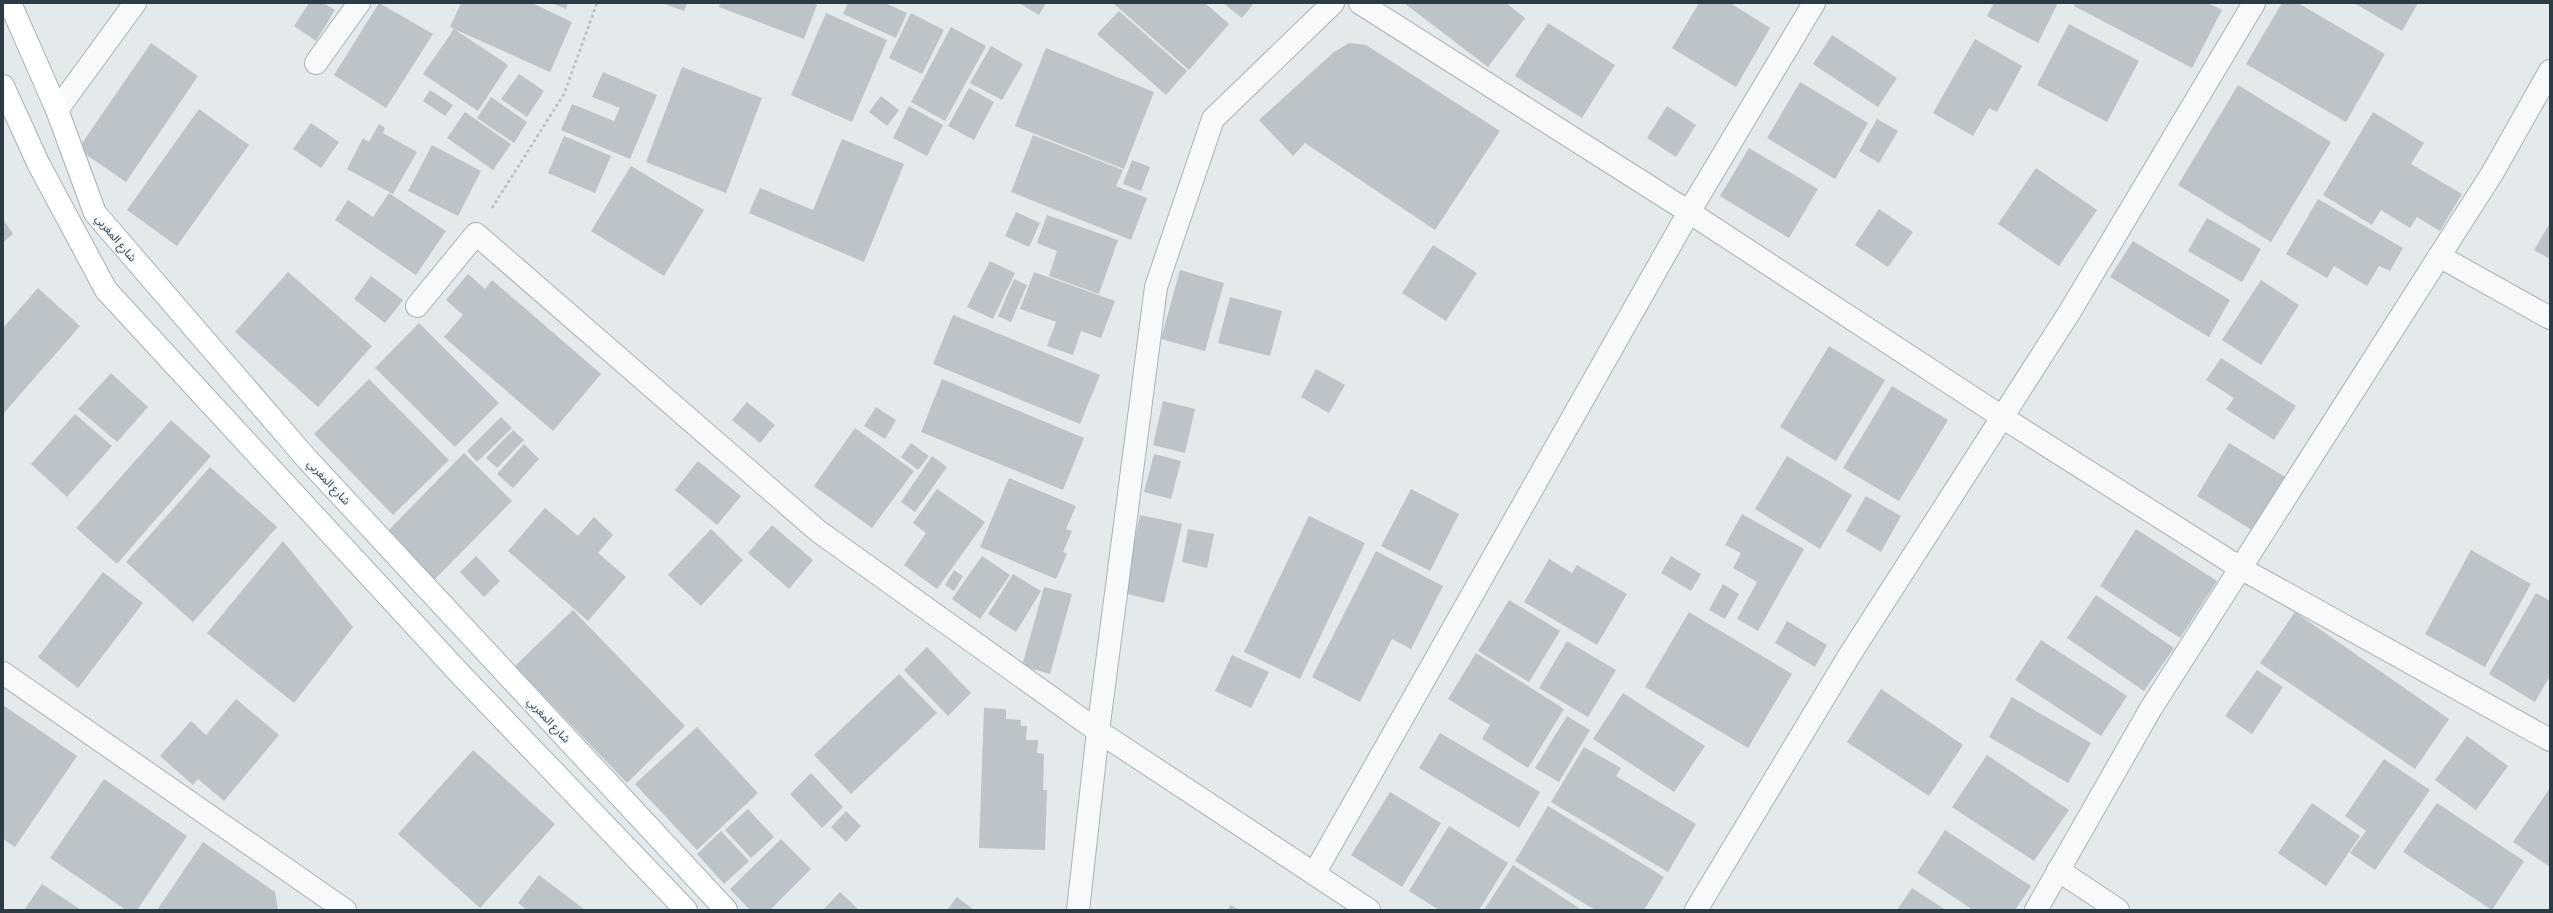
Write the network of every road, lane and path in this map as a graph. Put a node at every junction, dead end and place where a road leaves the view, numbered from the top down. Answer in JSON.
{"nodes":[{"id":1,"x":10,"y":3,"type":"edge"},
{"id":2,"x":135,"y":3,"type":"edge"},
{"id":3,"x":359,"y":3,"type":"edge"},
{"id":4,"x":597,"y":3,"type":"edge"},
{"id":5,"x":1333,"y":3,"type":"edge"},
{"id":6,"x":1360,"y":3,"type":"edge"},
{"id":7,"x":1814,"y":3,"type":"edge"},
{"id":8,"x":2254,"y":3,"type":"edge"},
{"id":9,"x":316,"y":63,"type":"dead end"},
{"id":10,"x":2550,"y":71,"type":"edge"},
{"id":11,"x":3,"y":86,"type":"edge"},
{"id":12,"x":56,"y":110,"type":"junction"},
{"id":13,"x":1689,"y":212,"type":"junction"},
{"id":14,"x":476,"y":234,"type":"junction"},
{"id":15,"x":2439,"y":256,"type":"junction"},
{"id":16,"x":417,"y":306,"type":"dead end"},
{"id":17,"x":2550,"y":318,"type":"edge"},
{"id":18,"x":2002,"y":417,"type":"junction"},
{"id":19,"x":2242,"y":569,"type":"junction"},
{"id":20,"x":3,"y":673,"type":"edge"},
{"id":21,"x":1098,"y":731,"type":"junction"},
{"id":22,"x":2550,"y":740,"type":"edge"},
{"id":23,"x":2058,"y":870,"type":"junction"},
{"id":24,"x":1314,"y":874,"type":"junction"},
{"id":25,"x":322,"y":903,"type":"edge"},
{"id":26,"x":346,"y":910,"type":"edge"},
{"id":27,"x":686,"y":910,"type":"edge"},
{"id":28,"x":726,"y":910,"type":"edge"},
{"id":29,"x":1078,"y":910,"type":"edge"},
{"id":30,"x":1369,"y":910,"type":"edge"},
{"id":31,"x":1696,"y":910,"type":"edge"},
{"id":32,"x":2036,"y":910,"type":"edge"},
{"id":33,"x":2118,"y":910,"type":"edge"}],
"edges":[{"from":1,"to":12,"type":"main road","name":"شارع المغربي"},
{"from":2,"to":12,"type":"street"},
{"from":3,"to":9,"type":"street"},
{"from":4,"to":14,"type":"path"},
{"from":5,"to":21,"type":"street"},
{"from":6,"to":13,"type":"street"},
{"from":7,"to":13,"type":"street"},
{"from":8,"to":18,"type":"street"},
{"from":10,"to":15,"type":"street"},
{"from":11,"to":27,"type":"main road"},
{"from":12,"to":28,"type":"main road","name":"شارع المغربي"},
{"from":13,"to":18,"type":"street"},
{"from":13,"to":24,"type":"street"},
{"from":14,"to":16,"type":"street"},
{"from":14,"to":21,"type":"street"},
{"from":15,"to":17,"type":"street"},
{"from":15,"to":19,"type":"street"},
{"from":18,"to":19,"type":"street"},
{"from":18,"to":31,"type":"street"},
{"from":19,"to":22,"type":"street"},
{"from":19,"to":23,"type":"street"},
{"from":20,"to":25,"type":"street"},
{"from":21,"to":24,"type":"street"},
{"from":21,"to":29,"type":"street"},
{"from":23,"to":32,"type":"street"},
{"from":23,"to":33,"type":"street"},
{"from":24,"to":30,"type":"street"},
{"from":25,"to":26,"type":"street"}]}
